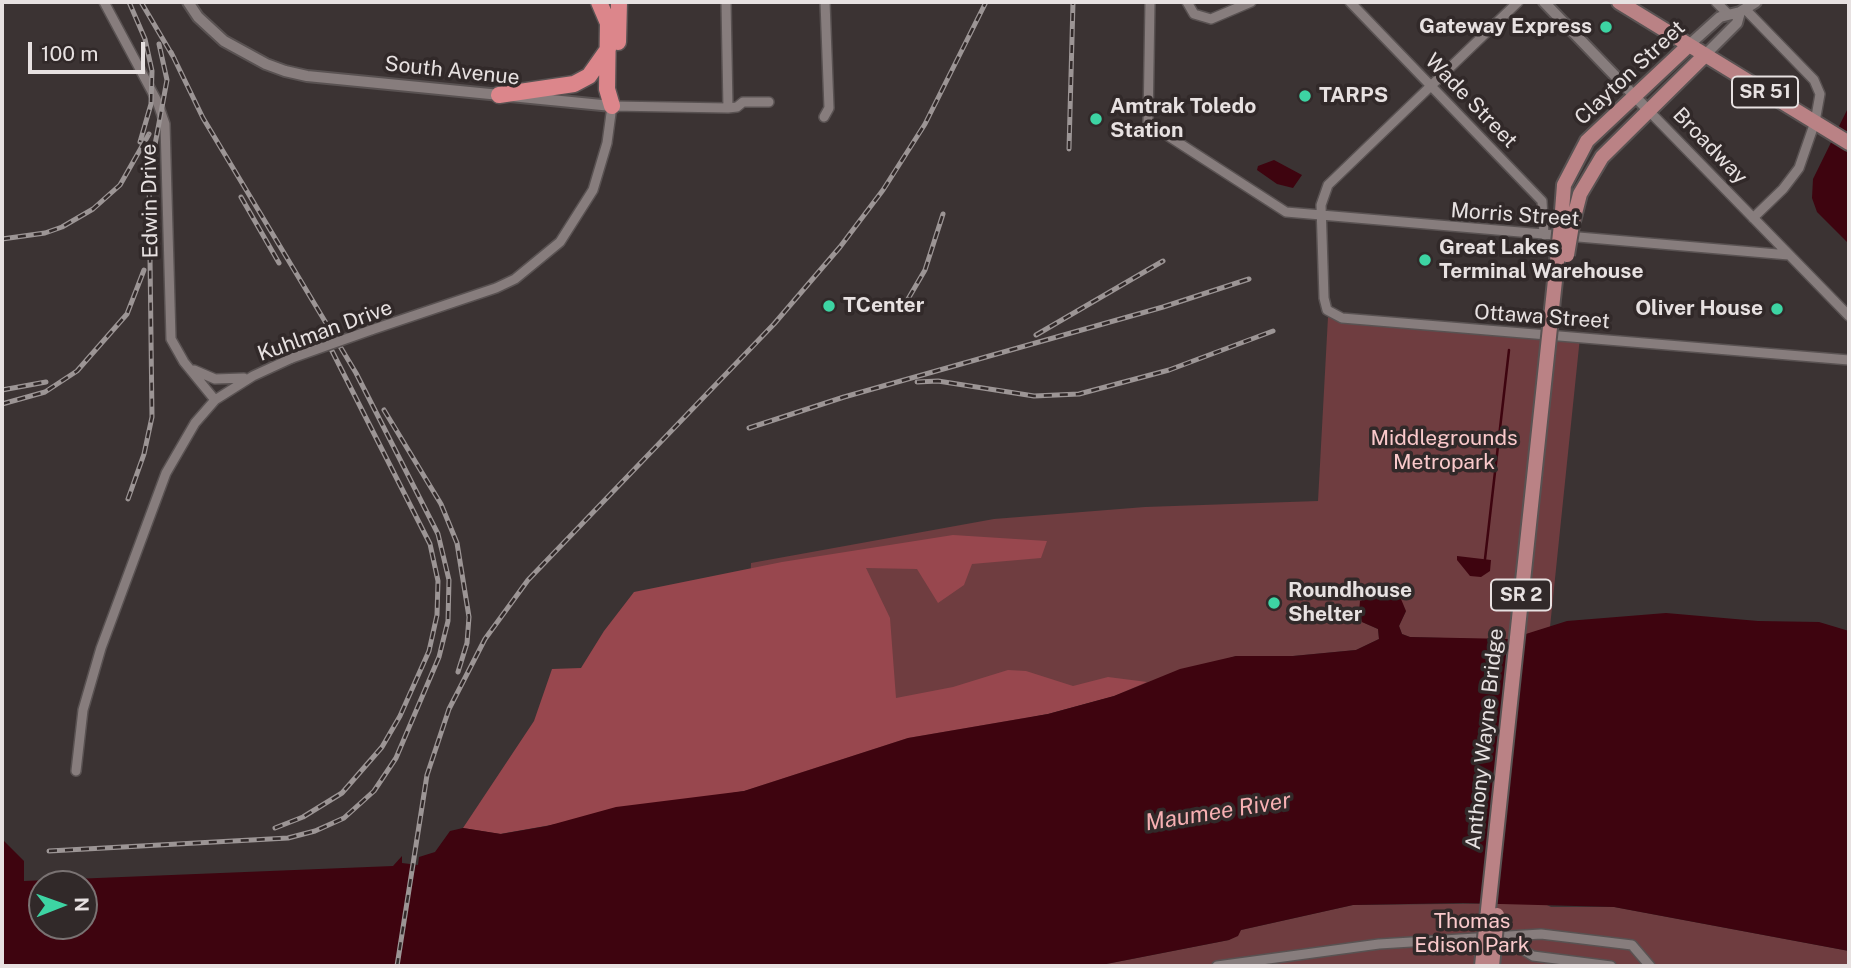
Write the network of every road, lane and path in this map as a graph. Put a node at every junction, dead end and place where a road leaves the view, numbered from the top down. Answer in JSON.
{"nodes":[{"id":1,"x":104,"y":2,"type":"edge"},
{"id":2,"x":188,"y":2,"type":"edge"},
{"id":3,"x":599,"y":2,"type":"edge"},
{"id":4,"x":620,"y":2,"type":"edge"},
{"id":5,"x":726,"y":2,"type":"edge"},
{"id":6,"x":825,"y":2,"type":"edge"},
{"id":7,"x":1150,"y":2,"type":"edge"},
{"id":8,"x":1187,"y":2,"type":"edge"},
{"id":9,"x":1251,"y":2,"type":"edge"},
{"id":10,"x":1350,"y":2,"type":"edge"},
{"id":11,"x":1518,"y":2,"type":"edge"},
{"id":12,"x":1544,"y":2,"type":"edge"},
{"id":13,"x":1619,"y":2,"type":"edge"},
{"id":14,"x":1716,"y":2,"type":"edge"},
{"id":15,"x":1756,"y":2,"type":"edge"},
{"id":16,"x":1742,"y":10,"type":"junction"},
{"id":17,"x":1727,"y":13,"type":"junction"},
{"id":18,"x":1689,"y":45,"type":"junction"},
{"id":19,"x":608,"y":49,"type":"junction"},
{"id":20,"x":1705,"y":55,"type":"junction"},
{"id":21,"x":1430,"y":85,"type":"junction"},
{"id":22,"x":499,"y":95,"type":"junction"},
{"id":23,"x":1633,"y":95,"type":"junction"},
{"id":24,"x":769,"y":102,"type":"dead end"},
{"id":25,"x":612,"y":106,"type":"junction"},
{"id":26,"x":732,"y":108,"type":"junction"},
{"id":27,"x":1648,"y":110,"type":"junction"},
{"id":28,"x":824,"y":117,"type":"dead end"},
{"id":29,"x":1820,"y":125,"type":"junction"},
{"id":30,"x":1849,"y":143,"type":"edge"},
{"id":31,"x":1321,"y":218,"type":"junction"},
{"id":32,"x":1753,"y":218,"type":"junction"},
{"id":33,"x":1566,"y":224,"type":"junction"},
{"id":34,"x":1544,"y":235,"type":"junction"},
{"id":35,"x":1788,"y":256,"type":"junction"},
{"id":36,"x":1849,"y":316,"type":"edge"},
{"id":37,"x":1849,"y":360,"type":"edge"},
{"id":38,"x":184,"y":362,"type":"junction"},
{"id":39,"x":253,"y":376,"type":"junction"},
{"id":40,"x":215,"y":400,"type":"junction"},
{"id":41,"x":76,"y":771,"type":"dead end"},
{"id":42,"x":1493,"y":936,"type":"junction"},
{"id":43,"x":1217,"y":966,"type":"edge"},
{"id":44,"x":1482,"y":966,"type":"edge"},
{"id":45,"x":1492,"y":966,"type":"edge"},
{"id":46,"x":1611,"y":966,"type":"edge"},
{"id":47,"x":1650,"y":966,"type":"edge"}],
"edges":[{"from":1,"to":38,"type":"street","name":"Edwin Drive"},
{"from":2,"to":22,"type":"street","name":"South Avenue"},
{"from":3,"to":19,"type":"highway"},
{"from":4,"to":25,"type":"highway"},
{"from":5,"to":26,"type":"street"},
{"from":6,"to":28,"type":"street"},
{"from":7,"to":31,"type":"street","name":"Morris Street"},
{"from":8,"to":9,"type":"street"},
{"from":10,"to":21,"type":"street","name":"Wade Street"},
{"from":11,"to":21,"type":"street"},
{"from":12,"to":23,"type":"street","name":"Broadway"},
{"from":13,"to":18,"type":"main road"},
{"from":14,"to":17,"type":"street"},
{"from":15,"to":16,"type":"street","name":"Clayton Street"},
{"from":16,"to":17,"type":"street","name":"Clayton Street"},
{"from":16,"to":20,"type":"street","name":"Clayton Street"},
{"from":16,"to":29,"type":"street"},
{"from":17,"to":18,"type":"street","name":"Clayton Street"},
{"from":18,"to":20,"type":"main road"},
{"from":18,"to":23,"type":"main road","name":"Clayton Street","number":"SR 2"},
{"from":19,"to":22,"type":"highway"},
{"from":19,"to":25,"type":"highway"},
{"from":20,"to":27,"type":"main road","name":"Clayton Street","number":"SR 2"},
{"from":20,"to":29,"type":"main road","number":"SR 51"},
{"from":21,"to":31,"type":"street"},
{"from":21,"to":34,"type":"street","name":"Wade Street"},
{"from":22,"to":25,"type":"street","name":"South Avenue"},
{"from":23,"to":27,"type":"street","name":"Broadway"},
{"from":23,"to":33,"type":"main road","name":"Clayton Street","number":"SR 2"},
{"from":24,"to":26,"type":"street","name":"South Avenue"},
{"from":25,"to":26,"type":"street","name":"South Avenue"},
{"from":25,"to":39,"type":"street","name":"Kuhlman Drive","bridge":true},
{"from":27,"to":32,"type":"street","name":"Broadway"},
{"from":27,"to":33,"type":"main road","name":"Clayton Street","number":"SR 2"},
{"from":29,"to":30,"type":"main road","number":"SR 51"},
{"from":29,"to":32,"type":"street"},
{"from":31,"to":34,"type":"street","name":"Morris Street"},
{"from":31,"to":37,"type":"street","name":"Ottawa Street"},
{"from":32,"to":35,"type":"street","name":"Broadway"},
{"from":33,"to":44,"type":"main road","name":"Anthony Wayne Bridge","number":"SR 2","bridge":true},
{"from":33,"to":45,"type":"main road","name":"Anthony Wayne Bridge","number":"SR 2","bridge":true},
{"from":34,"to":35,"type":"street","name":"Morris Street"},
{"from":35,"to":36,"type":"street","name":"Broadway"},
{"from":38,"to":39,"type":"street"},
{"from":38,"to":40,"type":"street","name":"Edwin Drive"},
{"from":39,"to":40,"type":"street","name":"Kuhlman Drive"},
{"from":40,"to":41,"type":"street","name":"Kuhlman Drive"},
{"from":42,"to":43,"type":"street"},
{"from":42,"to":46,"type":"street"},
{"from":42,"to":47,"type":"street"}]}
